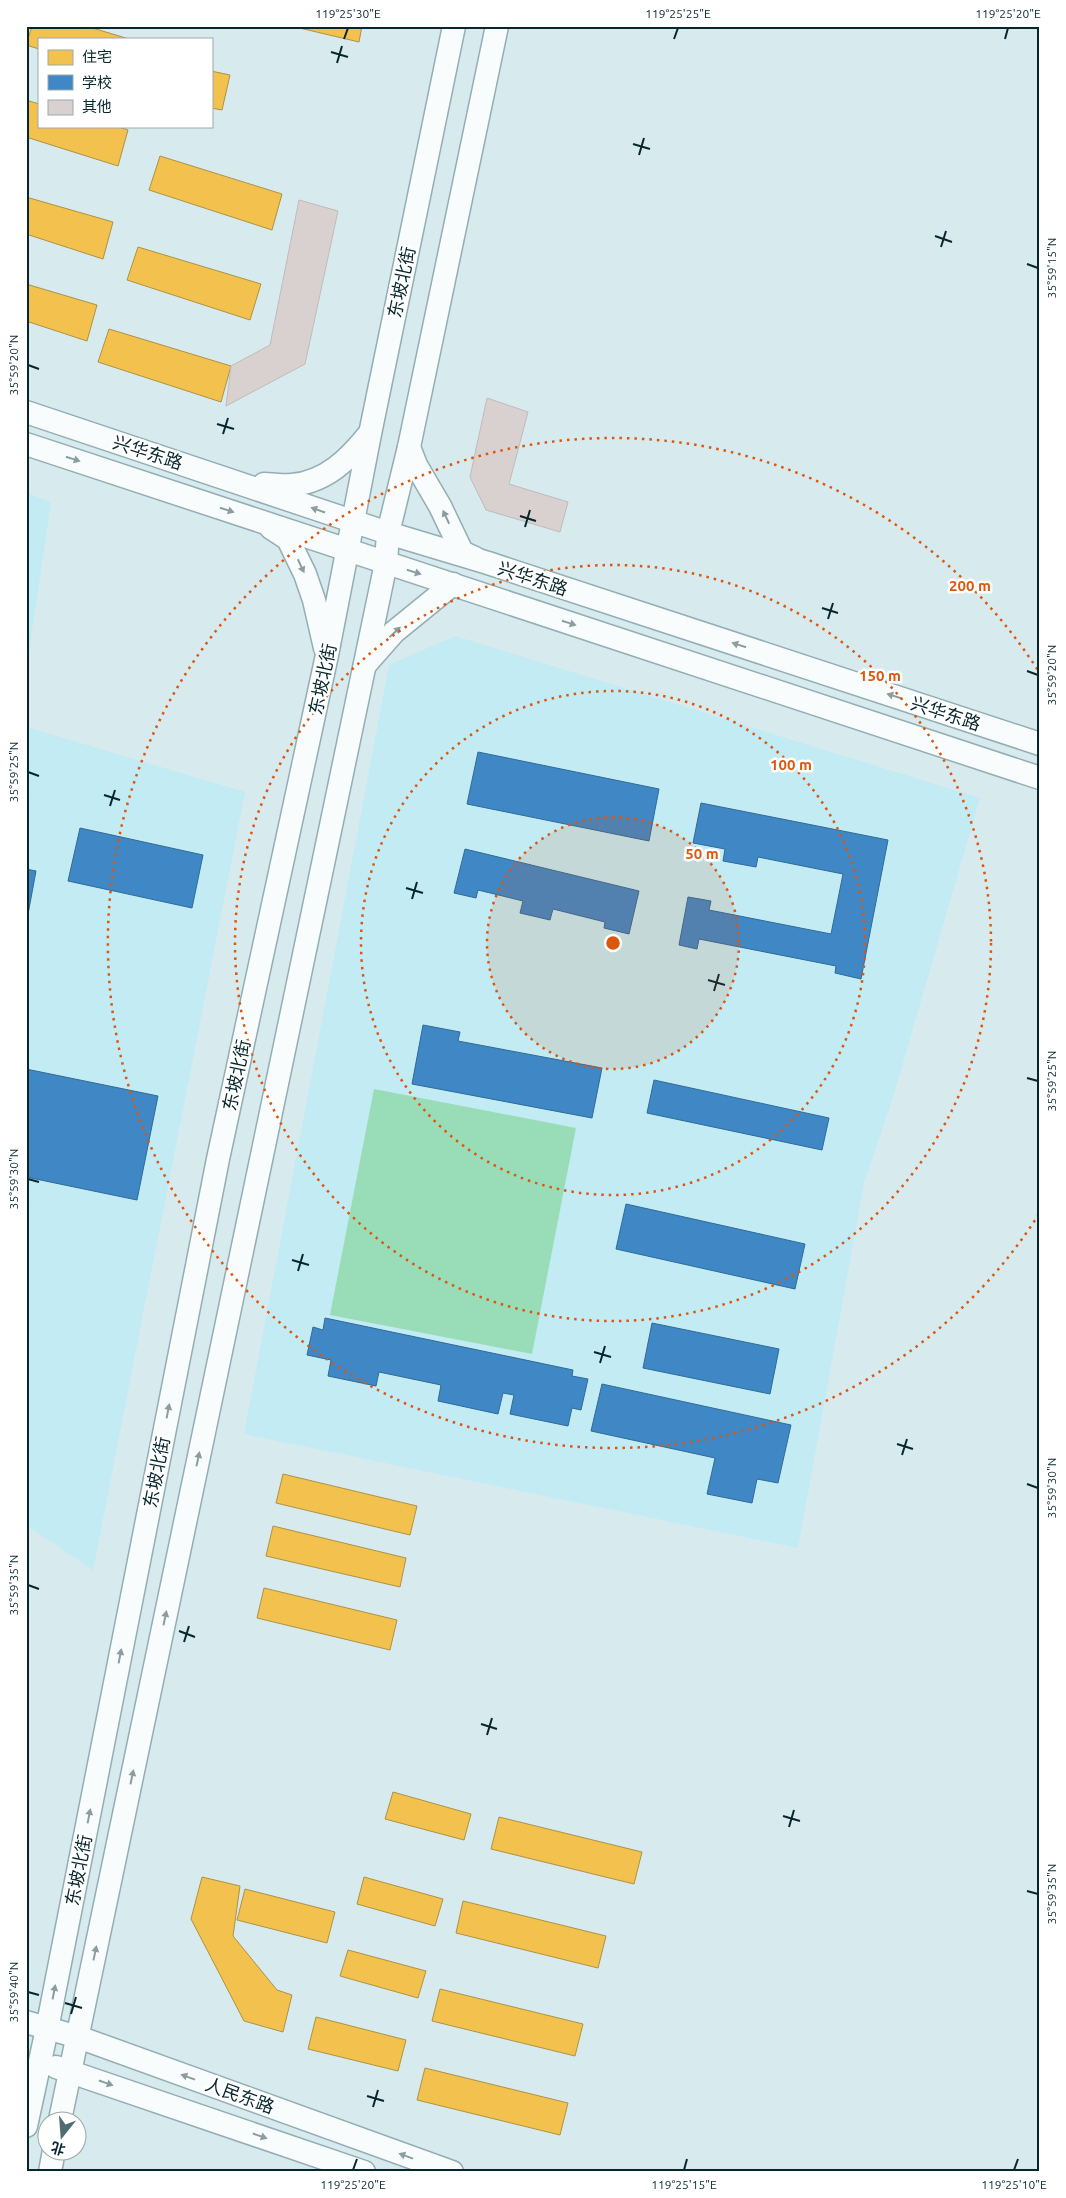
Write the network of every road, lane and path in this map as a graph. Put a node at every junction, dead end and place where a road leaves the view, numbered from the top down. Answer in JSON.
{"nodes":[{"id":1,"x":454,"y":26,"type":"edge"},
{"id":2,"x":496,"y":26,"type":"edge"},
{"id":3,"x":26,"y":412,"type":"edge"},
{"id":4,"x":370,"y":434,"type":"junction"},
{"id":5,"x":26,"y":444,"type":"edge"},
{"id":6,"x":409,"y":447,"type":"junction"},
{"id":7,"x":238,"y":483,"type":"junction"},
{"id":8,"x":258,"y":520,"type":"junction"},
{"id":9,"x":353,"y":522,"type":"junction"},
{"id":10,"x":388,"y":534,"type":"junction"},
{"id":11,"x":348,"y":550,"type":"junction"},
{"id":12,"x":386,"y":563,"type":"junction"},
{"id":13,"x":488,"y":563,"type":"junction"},
{"id":14,"x":453,"y":584,"type":"junction"},
{"id":15,"x":327,"y":655,"type":"junction"},
{"id":16,"x":363,"y":668,"type":"junction"},
{"id":17,"x":1040,"y":744,"type":"edge"},
{"id":18,"x":1040,"y":778,"type":"edge"},
{"id":19,"x":37,"y":2025,"type":"edge"},
{"id":20,"x":78,"y":2037,"type":"junction"},
{"id":21,"x":33,"y":2061,"type":"edge"},
{"id":22,"x":69,"y":2070,"type":"junction"},
{"id":23,"x":62,"y":2110,"type":"edge"},
{"id":24,"x":26,"y":2126,"type":"edge"},
{"id":25,"x":364,"y":2172,"type":"edge"},
{"id":26,"x":452,"y":2172,"type":"edge"}],
"edges":[{"from":1,"to":4,"type":"main road","name":"东坡北街"},
{"from":2,"to":6,"type":"main road","name":"东坡北街"},
{"from":3,"to":7,"type":"main road","name":"兴华东路"},
{"from":4,"to":7,"type":"main road"},
{"from":4,"to":9,"type":"main road","name":"东坡北街"},
{"from":5,"to":8,"type":"main road","one_way":true},
{"from":6,"to":10,"type":"main road","name":"东坡北街"},
{"from":13,"to":6,"type":"main road","one_way":true},
{"from":9,"to":7,"type":"main road","name":"兴华东路","one_way":true},
{"from":8,"to":11,"type":"main road"},
{"from":8,"to":15,"type":"main road","one_way":true},
{"from":9,"to":10,"type":"main road","name":"兴华东路"},
{"from":9,"to":11,"type":"main road","name":"东坡北街"},
{"from":10,"to":12,"type":"main road","name":"东坡北街"},
{"from":10,"to":13,"type":"main road","name":"兴华东路"},
{"from":11,"to":12,"type":"main road"},
{"from":11,"to":15,"type":"main road","name":"东坡北街"},
{"from":12,"to":14,"type":"main road","one_way":true},
{"from":12,"to":16,"type":"main road","name":"东坡北街"},
{"from":17,"to":13,"type":"main road","name":"兴华东路","one_way":true},
{"from":16,"to":14,"type":"main road","one_way":true},
{"from":14,"to":18,"type":"main road","one_way":true},
{"from":19,"to":15,"type":"main road","name":"东坡北街","one_way":true},
{"from":20,"to":16,"type":"main road","name":"东坡北街","one_way":true},
{"from":19,"to":20,"type":"main road","name":"人民东路"},
{"from":19,"to":21,"type":"main road","name":"东坡北街"},
{"from":20,"to":22,"type":"main road","name":"东坡北街"},
{"from":26,"to":20,"type":"main road","name":"人民东路","one_way":true},
{"from":21,"to":22,"type":"main road","name":"人民东路"},
{"from":21,"to":24,"type":"main road","name":"东坡北街"},
{"from":22,"to":23,"type":"main road","name":"东坡北街"},
{"from":22,"to":25,"type":"main road","name":"人民东路","one_way":true}]}
